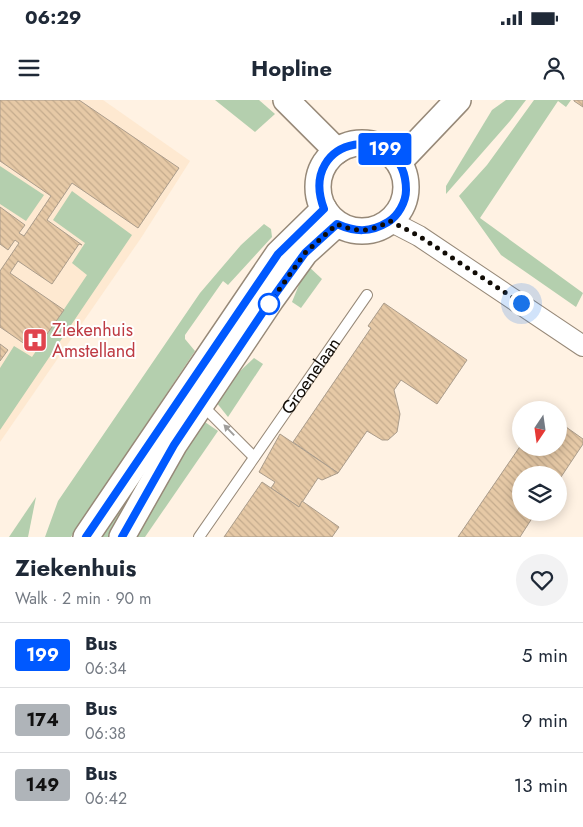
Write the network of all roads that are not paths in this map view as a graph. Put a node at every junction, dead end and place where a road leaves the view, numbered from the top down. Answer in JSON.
{"nodes":[{"id":1,"x":286,"y":100,"type":"edge"},
{"id":2,"x":458,"y":100,"type":"edge"},
{"id":3,"x":337,"y":151,"type":"junction"},
{"id":4,"x":399,"y":162,"type":"junction"},
{"id":5,"x":330,"y":216,"type":"junction"},
{"id":6,"x":390,"y":221,"type":"junction"},
{"id":7,"x":367,"y":295,"type":"dead end"},
{"id":8,"x":583,"y":346,"type":"edge"},
{"id":9,"x":202,"y":404,"type":"junction"},
{"id":10,"x":254,"y":457,"type":"junction"},
{"id":11,"x":86,"y":537,"type":"edge"},
{"id":12,"x":122,"y":537,"type":"edge"},
{"id":13,"x":199,"y":537,"type":"edge"}],
"edges":[{"from":1,"to":3,"type":"street"},
{"from":2,"to":4,"type":"street"},
{"from":3,"to":4,"type":"street"},
{"from":3,"to":5,"type":"street"},
{"from":4,"to":6,"type":"street"},
{"from":5,"to":6,"type":"street"},
{"from":5,"to":9,"type":"street"},
{"from":5,"to":11,"type":"street"},
{"from":6,"to":8,"type":"street"},
{"from":7,"to":10,"type":"lane","name":"Groenelaan"},
{"from":10,"to":9,"type":"lane","one_way":true},
{"from":9,"to":12,"type":"street"},
{"from":10,"to":13,"type":"lane","name":"Groenelaan"}]}
